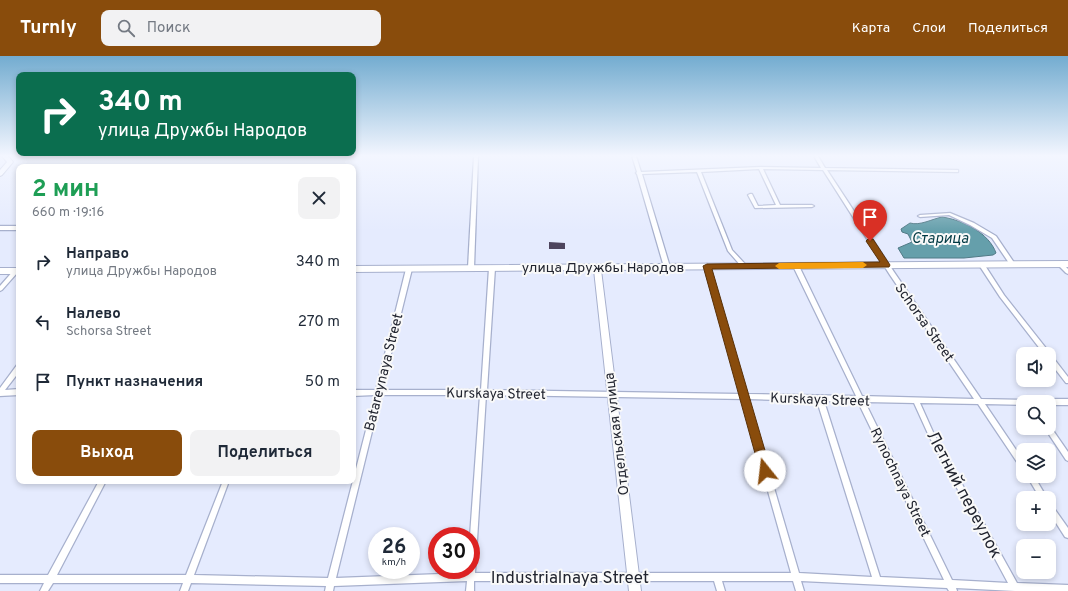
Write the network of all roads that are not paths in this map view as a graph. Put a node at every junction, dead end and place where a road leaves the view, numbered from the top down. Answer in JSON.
{"nodes":[{"id":1,"x":475,"y":181,"type":"edge"},
{"id":2,"x":640,"y":181,"type":"edge"},
{"id":3,"x":703,"y":181,"type":"edge"},
{"id":4,"x":766,"y":181,"type":"edge"},
{"id":5,"x":832,"y":181,"type":"edge"},
{"id":6,"x":750,"y":195,"type":"dead end"},
{"id":7,"x":812,"y":206,"type":"dead end"},
{"id":8,"x":779,"y":207,"type":"junction"},
{"id":9,"x":920,"y":216,"type":"dead end"},
{"id":10,"x":0,"y":228,"type":"edge"},
{"id":11,"x":16,"y":228,"type":"edge"},
{"id":12,"x":1064,"y":264,"type":"edge"},
{"id":13,"x":886,"y":265,"type":"junction"},
{"id":14,"x":982,"y":265,"type":"junction"},
{"id":15,"x":1013,"y":265,"type":"junction"},
{"id":16,"x":707,"y":266,"type":"junction"},
{"id":17,"x":744,"y":266,"type":"junction"},
{"id":18,"x":796,"y":266,"type":"junction"},
{"id":19,"x":667,"y":267,"type":"junction"},
{"id":20,"x":471,"y":268,"type":"junction"},
{"id":21,"x":492,"y":268,"type":"junction"},
{"id":22,"x":356,"y":269,"type":"edge"},
{"id":23,"x":409,"y":269,"type":"junction"},
{"id":24,"x":16,"y":270,"type":"edge"},
{"id":25,"x":0,"y":271,"type":"edge"},
{"id":26,"x":16,"y":271,"type":"edge"},
{"id":27,"x":597,"y":272,"type":"junction"},
{"id":28,"x":1068,"y":272,"type":"edge"},
{"id":29,"x":0,"y":289,"type":"edge"},
{"id":30,"x":1042,"y":347,"type":"edge"},
{"id":31,"x":1056,"y":366,"type":"edge"},
{"id":32,"x":16,"y":371,"type":"edge"},
{"id":33,"x":1068,"y":381,"type":"edge"},
{"id":34,"x":16,"y":392,"type":"edge"},
{"id":35,"x":484,"y":392,"type":"junction"},
{"id":36,"x":0,"y":393,"type":"edge"},
{"id":37,"x":356,"y":393,"type":"edge"},
{"id":38,"x":377,"y":393,"type":"junction"},
{"id":39,"x":612,"y":396,"type":"junction"},
{"id":40,"x":744,"y":396,"type":"junction"},
{"id":41,"x":820,"y":399,"type":"junction"},
{"id":42,"x":862,"y":401,"type":"junction"},
{"id":43,"x":916,"y":401,"type":"junction"},
{"id":44,"x":981,"y":402,"type":"junction"},
{"id":45,"x":1016,"y":402,"type":"edge"},
{"id":46,"x":1056,"y":402,"type":"edge"},
{"id":47,"x":1068,"y":402,"type":"edge"},
{"id":48,"x":1053,"y":435,"type":"edge"},
{"id":49,"x":1016,"y":455,"type":"edge"},
{"id":50,"x":1068,"y":458,"type":"edge"},
{"id":51,"x":356,"y":479,"type":"edge"},
{"id":52,"x":101,"y":484,"type":"edge"},
{"id":53,"x":225,"y":484,"type":"edge"},
{"id":54,"x":355,"y":484,"type":"edge"},
{"id":55,"x":1056,"y":516,"type":"edge"},
{"id":56,"x":475,"y":527,"type":"edge"},
{"id":57,"x":1068,"y":534,"type":"edge"},
{"id":58,"x":633,"y":576,"type":"junction"},
{"id":59,"x":480,"y":577,"type":"edge"},
{"id":60,"x":795,"y":577,"type":"junction"},
{"id":61,"x":51,"y":578,"type":"junction"},
{"id":62,"x":717,"y":578,"type":"junction"},
{"id":63,"x":0,"y":579,"type":"edge"},
{"id":64,"x":189,"y":579,"type":"junction"},
{"id":65,"x":428,"y":579,"type":"edge"},
{"id":66,"x":471,"y":579,"type":"edge"},
{"id":67,"x":877,"y":580,"type":"junction"},
{"id":68,"x":331,"y":582,"type":"junction"},
{"id":69,"x":951,"y":587,"type":"edge"},
{"id":70,"x":1014,"y":587,"type":"junction"},
{"id":71,"x":1068,"y":589,"type":"edge"},
{"id":72,"x":44,"y":591,"type":"edge"},
{"id":73,"x":184,"y":591,"type":"edge"},
{"id":74,"x":329,"y":591,"type":"edge"},
{"id":75,"x":470,"y":591,"type":"edge"},
{"id":76,"x":635,"y":591,"type":"edge"},
{"id":77,"x":721,"y":591,"type":"edge"},
{"id":78,"x":800,"y":591,"type":"edge"}],
"edges":[{"from":1,"to":20,"type":"street"},
{"from":2,"to":19,"type":"street"},
{"from":3,"to":17,"type":"street"},
{"from":4,"to":8,"type":"street"},
{"from":5,"to":13,"type":"street","name":"Schorsa Street"},
{"from":6,"to":8,"type":"street"},
{"from":7,"to":8,"type":"street"},
{"from":9,"to":15,"type":"street"},
{"from":10,"to":11,"type":"street"},
{"from":12,"to":15,"type":"street","name":"улица Дружбы Народов"},
{"from":12,"to":28,"type":"street"},
{"from":13,"to":14,"type":"street","name":"улица Дружбы Народов"},
{"from":13,"to":18,"type":"street","name":"улица Дружбы Народов"},
{"from":13,"to":44,"type":"street","name":"Schorsa Street"},
{"from":14,"to":15,"type":"street","name":"улица Дружбы Народов"},
{"from":14,"to":30,"type":"street"},
{"from":16,"to":17,"type":"street","name":"улица Дружбы Народов"},
{"from":16,"to":19,"type":"street","name":"улица Дружбы Народов"},
{"from":16,"to":40,"type":"street"},
{"from":17,"to":18,"type":"street","name":"улица Дружбы Народов"},
{"from":18,"to":42,"type":"street","name":"Rynochnaya Street"},
{"from":19,"to":27,"type":"street","name":"улица Дружбы Народов"},
{"from":20,"to":21,"type":"street","name":"улица Дружбы Народов"},
{"from":20,"to":23,"type":"street","name":"улица Дружбы Народов"},
{"from":21,"to":27,"type":"street","name":"улица Дружбы Народов"},
{"from":21,"to":35,"type":"street"},
{"from":22,"to":23,"type":"street","name":"улица Дружбы Народов"},
{"from":23,"to":38,"type":"street","name":"Batareynaya Street"},
{"from":24,"to":25,"type":"street"},
{"from":26,"to":29,"type":"street"},
{"from":27,"to":39,"type":"street","name":"Отдельская улица"},
{"from":31,"to":33,"type":"street"},
{"from":32,"to":36,"type":"street"},
{"from":34,"to":36,"type":"street"},
{"from":35,"to":38,"type":"street","name":"Kurskaya Street"},
{"from":35,"to":39,"type":"street","name":"Kurskaya Street"},
{"from":35,"to":56,"type":"street"},
{"from":37,"to":38,"type":"street","name":"Kurskaya Street"},
{"from":38,"to":51,"type":"street","name":"Batareynaya Street"},
{"from":39,"to":40,"type":"street","name":"Kurskaya Street"},
{"from":39,"to":58,"type":"street","name":"Отдельская улица"},
{"from":40,"to":41,"type":"street","name":"Kurskaya Street"},
{"from":40,"to":60,"type":"street"},
{"from":41,"to":42,"type":"street","name":"Kurskaya Street"},
{"from":41,"to":67,"type":"street"},
{"from":42,"to":43,"type":"street","name":"Kurskaya Street"},
{"from":42,"to":69,"type":"street","name":"Rynochnaya Street"},
{"from":43,"to":44,"type":"street","name":"Kurskaya Street"},
{"from":43,"to":70,"type":"street","name":"Летний переулок"},
{"from":44,"to":45,"type":"street","name":"Kurskaya Street"},
{"from":44,"to":49,"type":"street","name":"Schorsa Street"},
{"from":46,"to":47,"type":"street"},
{"from":48,"to":50,"type":"street"},
{"from":52,"to":61,"type":"street"},
{"from":53,"to":64,"type":"street"},
{"from":54,"to":68,"type":"street","name":"Batareynaya Street"},
{"from":55,"to":57,"type":"street"},
{"from":58,"to":59,"type":"street","name":"Industrialnaya Street"},
{"from":58,"to":62,"type":"street","name":"Industrialnaya Street"},
{"from":58,"to":76,"type":"street","name":"Отдельская улица"},
{"from":60,"to":62,"type":"street","name":"Industrialnaya Street"},
{"from":60,"to":67,"type":"street","name":"Industrialnaya Street"},
{"from":60,"to":78,"type":"street"},
{"from":61,"to":63,"type":"street","name":"Industrialnaya Street"},
{"from":61,"to":64,"type":"street","name":"Industrialnaya Street"},
{"from":61,"to":72,"type":"street"},
{"from":62,"to":77,"type":"street"},
{"from":64,"to":68,"type":"street","name":"Industrialnaya Street"},
{"from":64,"to":73,"type":"street"},
{"from":65,"to":68,"type":"street","name":"Industrialnaya Street"},
{"from":66,"to":75,"type":"street"},
{"from":67,"to":69,"type":"street","name":"Industrialnaya Street"},
{"from":68,"to":74,"type":"street","name":"Batareynaya Street"},
{"from":69,"to":70,"type":"street","name":"Industrialnaya Street"},
{"from":70,"to":71,"type":"street","name":"Industrialnaya Street"}]}
